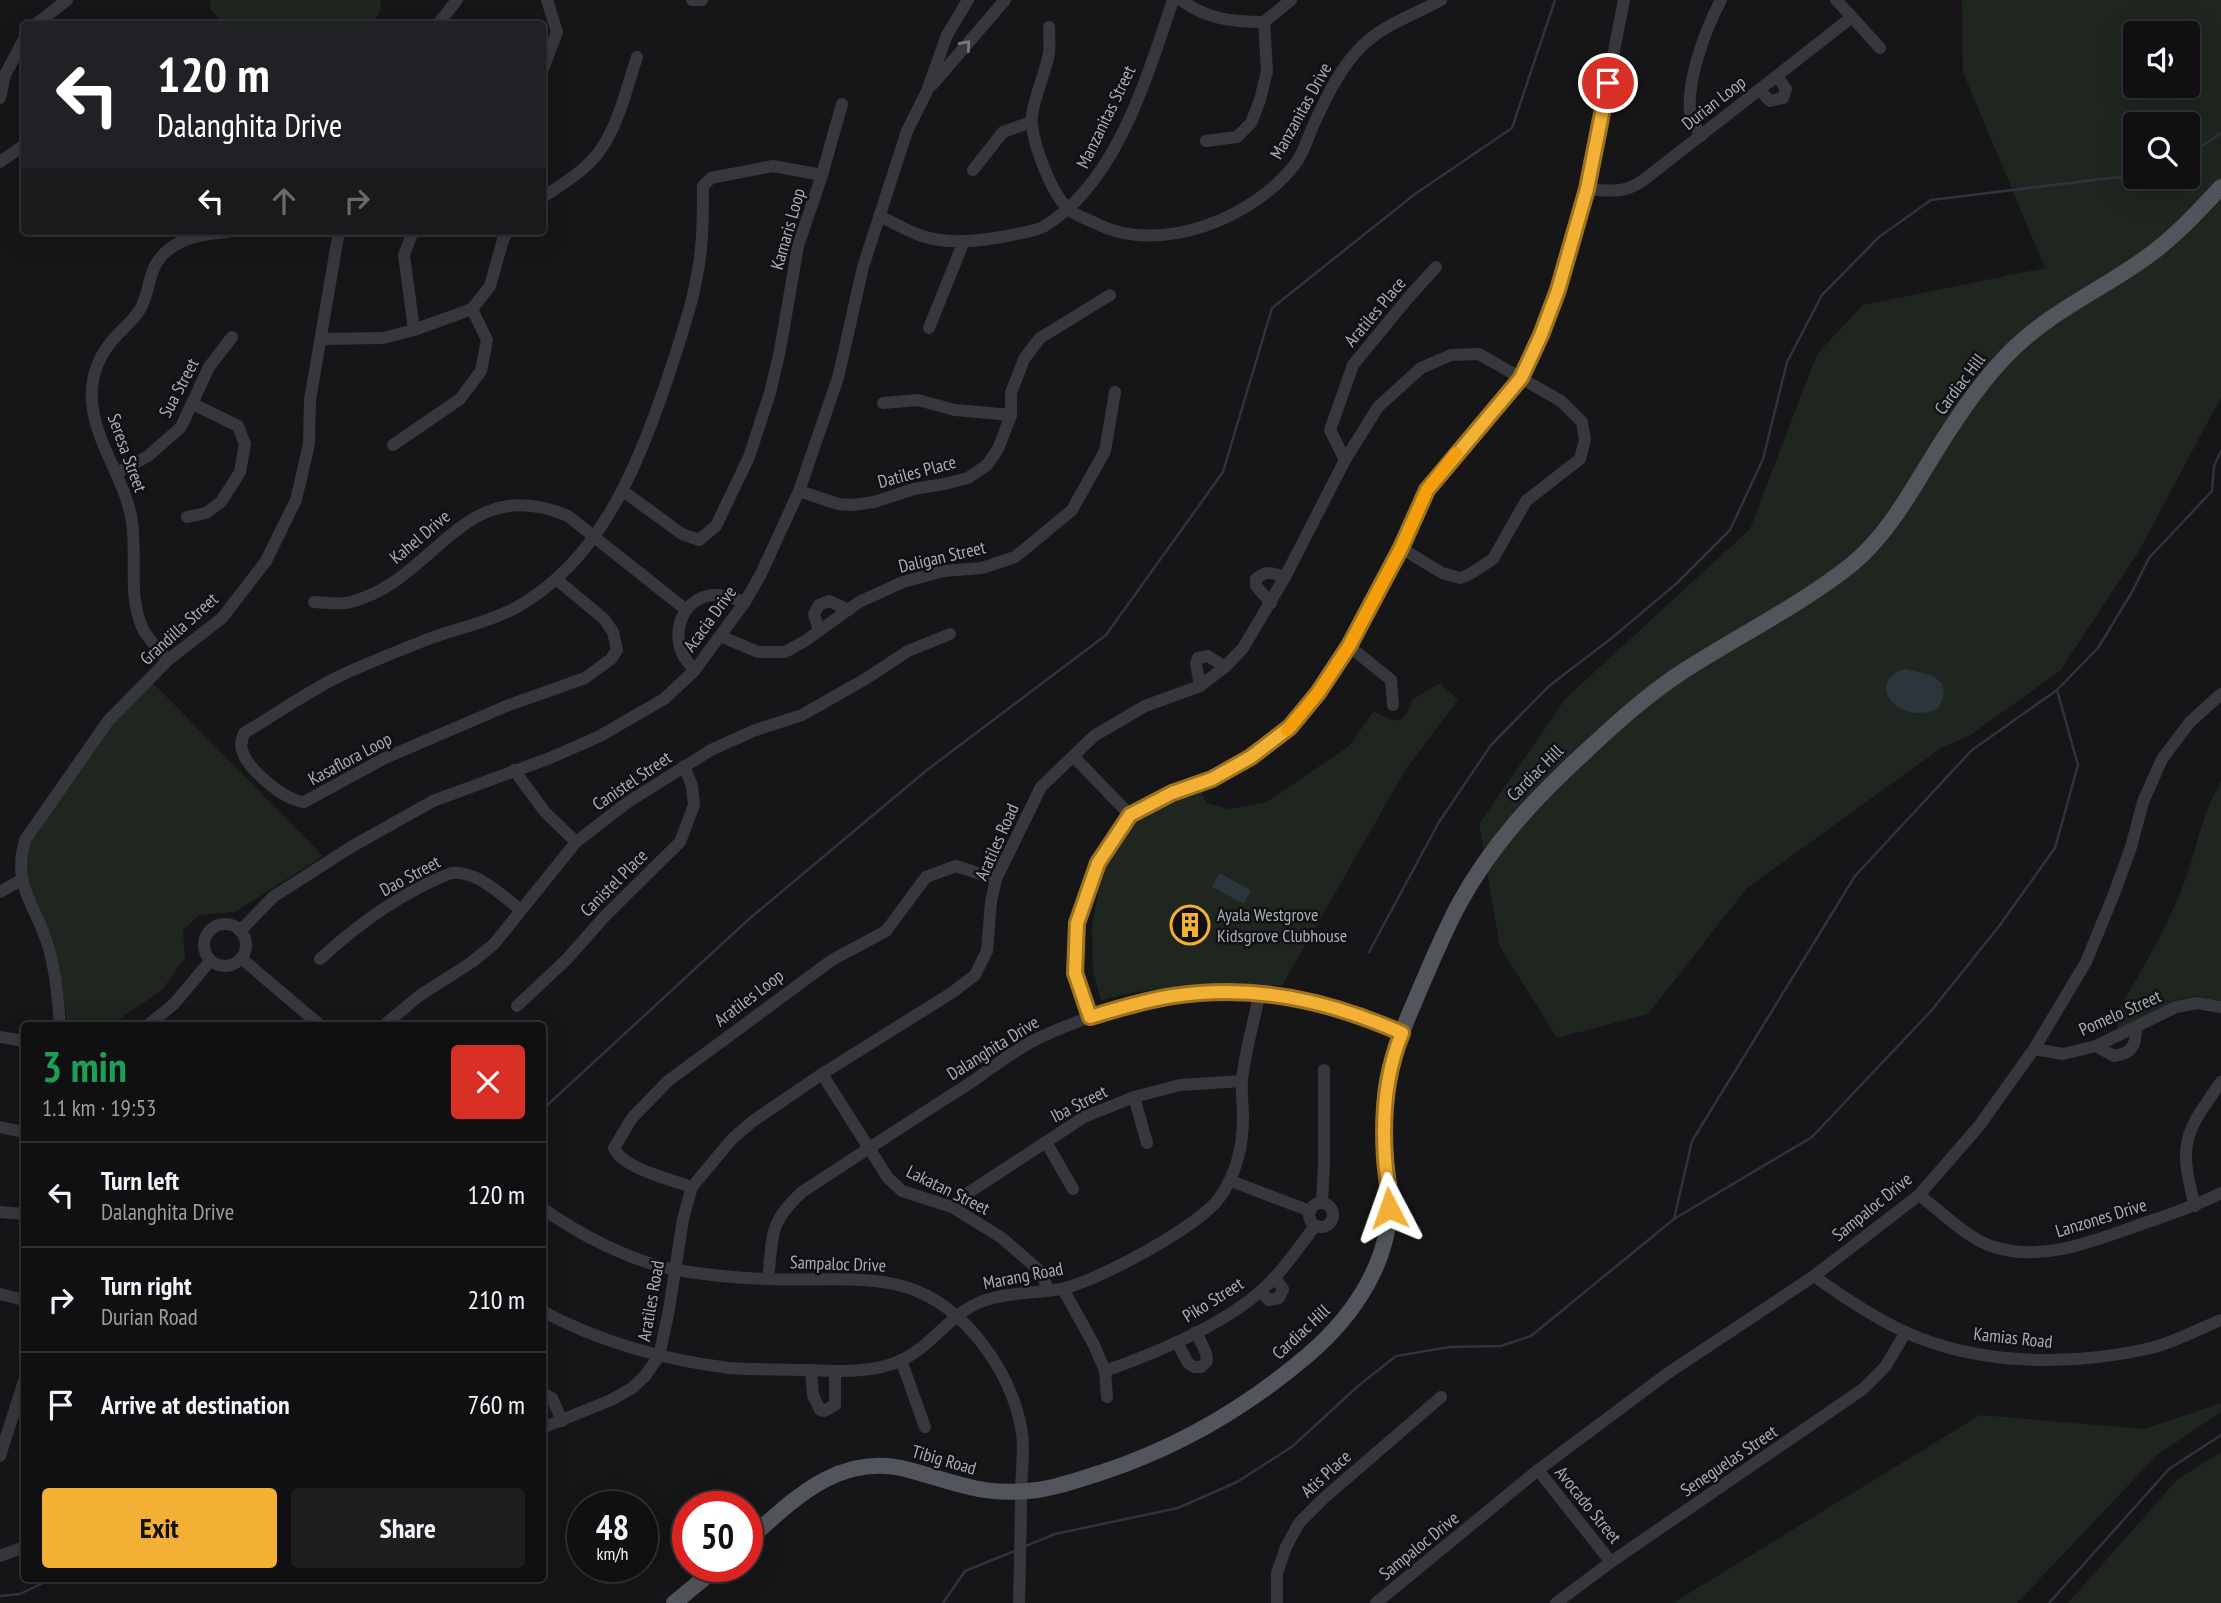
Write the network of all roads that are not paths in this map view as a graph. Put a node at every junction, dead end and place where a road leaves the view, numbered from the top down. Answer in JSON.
{"nodes":[{"id":1,"x":67,"y":0,"type":"edge"},
{"id":2,"x":457,"y":0,"type":"edge"},
{"id":3,"x":547,"y":0,"type":"edge"},
{"id":4,"x":692,"y":0,"type":"edge"},
{"id":5,"x":702,"y":0,"type":"edge"},
{"id":6,"x":968,"y":0,"type":"edge"},
{"id":7,"x":1005,"y":0,"type":"edge"},
{"id":8,"x":1174,"y":0,"type":"edge"},
{"id":9,"x":1181,"y":0,"type":"edge"},
{"id":10,"x":1291,"y":0,"type":"edge"},
{"id":11,"x":1441,"y":0,"type":"edge"},
{"id":12,"x":1624,"y":0,"type":"edge"},
{"id":13,"x":1721,"y":0,"type":"edge"},
{"id":14,"x":1836,"y":0,"type":"edge"},
{"id":15,"x":1852,"y":17,"type":"junction"},
{"id":16,"x":40,"y":21,"type":"edge"},
{"id":17,"x":440,"y":21,"type":"edge"},
{"id":18,"x":1264,"y":22,"type":"junction"},
{"id":19,"x":1049,"y":27,"type":"dead end"},
{"id":20,"x":21,"y":45,"type":"edge"},
{"id":21,"x":1880,"y":48,"type":"dead end"},
{"id":22,"x":637,"y":57,"type":"dead end"},
{"id":23,"x":546,"y":61,"type":"edge"},
{"id":24,"x":1777,"y":76,"type":"junction"},
{"id":25,"x":1759,"y":90,"type":"junction"},
{"id":26,"x":928,"y":91,"type":"junction"},
{"id":27,"x":0,"y":98,"type":"edge"},
{"id":28,"x":842,"y":104,"type":"dead end"},
{"id":29,"x":1031,"y":122,"type":"junction"},
{"id":30,"x":1701,"y":136,"type":"junction"},
{"id":31,"x":1206,"y":141,"type":"dead end"},
{"id":32,"x":21,"y":147,"type":"edge"},
{"id":33,"x":0,"y":162,"type":"edge"},
{"id":34,"x":973,"y":170,"type":"dead end"},
{"id":35,"x":822,"y":175,"type":"junction"},
{"id":36,"x":2221,"y":187,"type":"edge"},
{"id":37,"x":1587,"y":189,"type":"junction"},
{"id":38,"x":546,"y":195,"type":"edge"},
{"id":39,"x":1068,"y":209,"type":"junction"},
{"id":40,"x":879,"y":216,"type":"junction"},
{"id":41,"x":202,"y":235,"type":"edge"},
{"id":42,"x":338,"y":235,"type":"edge"},
{"id":43,"x":412,"y":235,"type":"edge"},
{"id":44,"x":506,"y":235,"type":"edge"},
{"id":45,"x":964,"y":241,"type":"junction"},
{"id":46,"x":1436,"y":267,"type":"dead end"},
{"id":47,"x":1110,"y":295,"type":"dead end"},
{"id":48,"x":472,"y":309,"type":"junction"},
{"id":49,"x":929,"y":328,"type":"dead end"},
{"id":50,"x":414,"y":330,"type":"junction"},
{"id":51,"x":232,"y":337,"type":"dead end"},
{"id":52,"x":321,"y":338,"type":"junction"},
{"id":53,"x":1521,"y":378,"type":"junction"},
{"id":54,"x":1115,"y":392,"type":"dead end"},
{"id":55,"x":883,"y":403,"type":"dead end"},
{"id":56,"x":193,"y":404,"type":"junction"},
{"id":57,"x":1011,"y":415,"type":"junction"},
{"id":58,"x":393,"y":444,"type":"dead end"},
{"id":59,"x":1345,"y":460,"type":"junction"},
{"id":60,"x":117,"y":473,"type":"junction"},
{"id":61,"x":623,"y":491,"type":"junction"},
{"id":62,"x":799,"y":491,"type":"junction"},
{"id":63,"x":187,"y":517,"type":"dead end"},
{"id":64,"x":595,"y":535,"type":"junction"},
{"id":65,"x":1401,"y":548,"type":"junction"},
{"id":66,"x":1285,"y":577,"type":"junction"},
{"id":67,"x":556,"y":579,"type":"junction"},
{"id":68,"x":314,"y":602,"type":"dead end"},
{"id":69,"x":745,"y":602,"type":"junction"},
{"id":70,"x":1270,"y":603,"type":"junction"},
{"id":71,"x":685,"y":609,"type":"junction"},
{"id":72,"x":849,"y":610,"type":"junction"},
{"id":73,"x":819,"y":631,"type":"junction"},
{"id":74,"x":950,"y":634,"type":"dead end"},
{"id":75,"x":720,"y":636,"type":"junction"},
{"id":76,"x":1349,"y":646,"type":"junction"},
{"id":77,"x":168,"y":660,"type":"junction"},
{"id":78,"x":1225,"y":667,"type":"junction"},
{"id":79,"x":694,"y":671,"type":"junction"},
{"id":80,"x":1200,"y":686,"type":"junction"},
{"id":81,"x":2221,"y":694,"type":"edge"},
{"id":82,"x":1393,"y":705,"type":"dead end"},
{"id":83,"x":1074,"y":757,"type":"junction"},
{"id":84,"x":684,"y":766,"type":"junction"},
{"id":85,"x":514,"y":770,"type":"junction"},
{"id":86,"x":1130,"y":815,"type":"junction"},
{"id":87,"x":576,"y":842,"type":"junction"},
{"id":88,"x":996,"y":879,"type":"junction"},
{"id":89,"x":21,"y":880,"type":"junction"},
{"id":90,"x":0,"y":892,"type":"edge"},
{"id":91,"x":521,"y":910,"type":"junction"},
{"id":92,"x":240,"y":931,"type":"junction"},
{"id":93,"x":241,"y":958,"type":"junction"},
{"id":94,"x":320,"y":959,"type":"dead end"},
{"id":95,"x":210,"y":961,"type":"junction"},
{"id":96,"x":1260,"y":992,"type":"junction"},
{"id":97,"x":516,"y":1006,"type":"dead end"},
{"id":98,"x":2221,"y":1007,"type":"edge"},
{"id":99,"x":1090,"y":1017,"type":"junction"},
{"id":100,"x":60,"y":1022,"type":"edge"},
{"id":101,"x":152,"y":1022,"type":"edge"},
{"id":102,"x":316,"y":1022,"type":"edge"},
{"id":103,"x":388,"y":1022,"type":"edge"},
{"id":104,"x":1402,"y":1033,"type":"junction"},
{"id":105,"x":0,"y":1037,"type":"edge"},
{"id":106,"x":21,"y":1040,"type":"edge"},
{"id":107,"x":2034,"y":1049,"type":"junction"},
{"id":108,"x":1324,"y":1070,"type":"dead end"},
{"id":109,"x":822,"y":1074,"type":"junction"},
{"id":110,"x":1242,"y":1081,"type":"junction"},
{"id":111,"x":2221,"y":1082,"type":"edge"},
{"id":112,"x":1134,"y":1097,"type":"junction"},
{"id":113,"x":0,"y":1127,"type":"edge"},
{"id":114,"x":21,"y":1131,"type":"edge"},
{"id":115,"x":1046,"y":1142,"type":"junction"},
{"id":116,"x":1147,"y":1143,"type":"dead end"},
{"id":117,"x":868,"y":1149,"type":"junction"},
{"id":118,"x":1231,"y":1181,"type":"junction"},
{"id":119,"x":692,"y":1188,"type":"junction"},
{"id":120,"x":1073,"y":1189,"type":"dead end"},
{"id":121,"x":2221,"y":1193,"type":"edge"},
{"id":122,"x":1919,"y":1195,"type":"junction"},
{"id":123,"x":1322,"y":1203,"type":"junction"},
{"id":124,"x":2195,"y":1206,"type":"junction"},
{"id":125,"x":952,"y":1207,"type":"junction"},
{"id":126,"x":546,"y":1211,"type":"edge"},
{"id":127,"x":1310,"y":1211,"type":"junction"},
{"id":128,"x":0,"y":1212,"type":"edge"},
{"id":129,"x":21,"y":1214,"type":"edge"},
{"id":130,"x":1315,"y":1226,"type":"junction"},
{"id":131,"x":675,"y":1269,"type":"junction"},
{"id":132,"x":1814,"y":1276,"type":"junction"},
{"id":133,"x":768,"y":1279,"type":"junction"},
{"id":134,"x":1063,"y":1289,"type":"junction"},
{"id":135,"x":1048,"y":1290,"type":"junction"},
{"id":136,"x":0,"y":1294,"type":"edge"},
{"id":137,"x":21,"y":1299,"type":"edge"},
{"id":138,"x":546,"y":1313,"type":"edge"},
{"id":139,"x":957,"y":1315,"type":"junction"},
{"id":140,"x":2221,"y":1321,"type":"edge"},
{"id":141,"x":1196,"y":1332,"type":"junction"},
{"id":142,"x":1906,"y":1332,"type":"junction"},
{"id":143,"x":1177,"y":1342,"type":"junction"},
{"id":144,"x":659,"y":1356,"type":"junction"},
{"id":145,"x":901,"y":1360,"type":"junction"},
{"id":146,"x":811,"y":1370,"type":"junction"},
{"id":147,"x":1105,"y":1371,"type":"junction"},
{"id":148,"x":835,"y":1372,"type":"junction"},
{"id":149,"x":21,"y":1390,"type":"edge"},
{"id":150,"x":546,"y":1396,"type":"edge"},
{"id":151,"x":1107,"y":1397,"type":"dead end"},
{"id":152,"x":1441,"y":1397,"type":"dead end"},
{"id":153,"x":562,"y":1421,"type":"junction"},
{"id":154,"x":546,"y":1427,"type":"edge"},
{"id":155,"x":925,"y":1427,"type":"dead end"},
{"id":156,"x":0,"y":1456,"type":"edge"},
{"id":157,"x":1538,"y":1470,"type":"junction"},
{"id":158,"x":1070,"y":1482,"type":"joint"},
{"id":159,"x":763,"y":1527,"type":"edge"},
{"id":160,"x":21,"y":1548,"type":"edge"},
{"id":161,"x":0,"y":1556,"type":"edge"},
{"id":162,"x":1611,"y":1562,"type":"junction"},
{"id":163,"x":700,"y":1582,"type":"edge"},
{"id":164,"x":674,"y":1603,"type":"edge"},
{"id":165,"x":1019,"y":1603,"type":"edge"},
{"id":166,"x":1277,"y":1603,"type":"edge"},
{"id":167,"x":1376,"y":1603,"type":"edge"},
{"id":168,"x":1556,"y":1603,"type":"edge"}],
"edges":[{"from":1,"to":16,"type":"street"},
{"from":2,"to":17,"type":"street"},
{"from":3,"to":23,"type":"street"},
{"from":4,"to":5,"type":"street"},
{"from":6,"to":26,"type":"street","name":"Acacia Drive"},
{"from":26,"to":7,"type":"street","name":"Acacia Drive","one_way":true},
{"from":8,"to":39,"type":"street","name":"Manzanitas Street"},
{"from":9,"to":18,"type":"street"},
{"from":10,"to":18,"type":"street"},
{"from":11,"to":39,"type":"street","name":"Manzanitas Drive"},
{"from":12,"to":37,"type":"street"},
{"from":13,"to":30,"type":"street"},
{"from":14,"to":15,"type":"street"},
{"from":15,"to":21,"type":"street"},
{"from":15,"to":24,"type":"street","name":"Durian Loop"},
{"from":18,"to":31,"type":"street"},
{"from":19,"to":29,"type":"street"},
{"from":20,"to":27,"type":"street"},
{"from":22,"to":38,"type":"street"},
{"from":24,"to":25,"type":"street","name":"Durian Loop"},
{"from":24,"to":25,"type":"street"},
{"from":25,"to":30,"type":"street","name":"Durian Loop"},
{"from":26,"to":40,"type":"street","name":"Acacia Drive"},
{"from":28,"to":35,"type":"street"},
{"from":29,"to":34,"type":"street"},
{"from":29,"to":39,"type":"street"},
{"from":30,"to":37,"type":"street","name":"Durian Loop"},
{"from":32,"to":33,"type":"street"},
{"from":35,"to":61,"type":"street","name":"Kamaris Loop"},
{"from":35,"to":61,"type":"street","name":"Kamaris Loop"},
{"from":36,"to":104,"type":"main road","name":"Cardiac Hill"},
{"from":37,"to":53,"type":"street"},
{"from":39,"to":45,"type":"street","name":"Manzanitas Street"},
{"from":40,"to":45,"type":"street","name":"Manzanitas Street"},
{"from":40,"to":62,"type":"street","name":"Acacia Drive"},
{"from":41,"to":60,"type":"street","name":"Seresa Street"},
{"from":42,"to":52,"type":"street","name":"Grandilla Street"},
{"from":43,"to":50,"type":"street"},
{"from":44,"to":48,"type":"street"},
{"from":45,"to":49,"type":"street"},
{"from":46,"to":59,"type":"street","name":"Aratiles Place"},
{"from":47,"to":57,"type":"street","name":"Datiles Place"},
{"from":48,"to":50,"type":"street"},
{"from":48,"to":58,"type":"street"},
{"from":50,"to":52,"type":"street"},
{"from":51,"to":56,"type":"street","name":"Sua Street"},
{"from":52,"to":77,"type":"street","name":"Grandilla Street"},
{"from":53,"to":59,"type":"street","name":"Aratiles Road"},
{"from":53,"to":65,"type":"street"},
{"from":53,"to":65,"type":"street","name":"Aratiles Road"},
{"from":54,"to":72,"type":"street","name":"Daligan Street"},
{"from":55,"to":57,"type":"street"},
{"from":56,"to":60,"type":"street","name":"Sua Street"},
{"from":56,"to":63,"type":"street"},
{"from":57,"to":62,"type":"street","name":"Datiles Place"},
{"from":59,"to":66,"type":"street","name":"Aratiles Road"},
{"from":60,"to":77,"type":"street","name":"Seresa Street"},
{"from":61,"to":64,"type":"street","name":"Kamaris Loop"},
{"from":62,"to":69,"type":"street","name":"Acacia Drive"},
{"from":64,"to":67,"type":"street","name":"Kasaflora Loop"},
{"from":64,"to":68,"type":"street","name":"Kahel Drive"},
{"from":64,"to":71,"type":"street","name":"Kahel Drive"},
{"from":65,"to":76,"type":"street"},
{"from":66,"to":70,"type":"street","name":"Aratiles Road"},
{"from":66,"to":70,"type":"street"},
{"from":67,"to":67,"type":"street","name":"Kasaflora Loop"},
{"from":69,"to":71,"type":"street"},
{"from":69,"to":75,"type":"street","name":"Acacia Drive"},
{"from":70,"to":78,"type":"street","name":"Aratiles Road"},
{"from":71,"to":79,"type":"street"},
{"from":72,"to":73,"type":"street","name":"Daligan Street"},
{"from":72,"to":73,"type":"street"},
{"from":73,"to":75,"type":"street","name":"Daligan Street"},
{"from":74,"to":84,"type":"street","name":"Canistel Street"},
{"from":75,"to":79,"type":"street","name":"Acacia Drive"},
{"from":76,"to":82,"type":"street"},
{"from":76,"to":86,"type":"street"},
{"from":77,"to":89,"type":"street","name":"Grandilla Street"},
{"from":78,"to":80,"type":"street","name":"Aratiles Road"},
{"from":78,"to":80,"type":"street"},
{"from":79,"to":85,"type":"street","name":"Acacia Drive"},
{"from":80,"to":83,"type":"street","name":"Aratiles Road"},
{"from":81,"to":107,"type":"street","name":"Sampaloc Drive"},
{"from":83,"to":86,"type":"street"},
{"from":83,"to":88,"type":"street","name":"Aratiles Road"},
{"from":84,"to":87,"type":"street","name":"Canistel Street"},
{"from":84,"to":97,"type":"street","name":"Canistel Place"},
{"from":85,"to":87,"type":"street"},
{"from":85,"to":92,"type":"street","name":"Acacia Drive"},
{"from":86,"to":99,"type":"street"},
{"from":87,"to":91,"type":"street","name":"Canistel Street"},
{"from":88,"to":109,"type":"street","name":"Aratiles Road"},
{"from":88,"to":119,"type":"street","name":"Aratiles Loop"},
{"from":89,"to":90,"type":"street"},
{"from":89,"to":100,"type":"street","name":"Grandilla Street"},
{"from":91,"to":94,"type":"street","name":"Dao Street"},
{"from":91,"to":103,"type":"street","name":"Canistel Street"},
{"from":92,"to":93,"type":"street"},
{"from":92,"to":95,"type":"street"},
{"from":93,"to":95,"type":"street"},
{"from":93,"to":102,"type":"street"},
{"from":95,"to":101,"type":"street"},
{"from":96,"to":99,"type":"street","name":"Dalanghita Drive"},
{"from":96,"to":104,"type":"street","name":"Dalanghita Drive"},
{"from":96,"to":110,"type":"street","name":"Marang Road"},
{"from":98,"to":107,"type":"street","name":"Pomelo Street"},
{"from":99,"to":117,"type":"street","name":"Dalanghita Drive"},
{"from":104,"to":158,"type":"main road","name":"Cardiac Hill"},
{"from":105,"to":106,"type":"street"},
{"from":107,"to":122,"type":"street","name":"Sampaloc Drive"},
{"from":108,"to":123,"type":"street"},
{"from":109,"to":117,"type":"street","name":"Lakatan Street"},
{"from":109,"to":119,"type":"street","name":"Aratiles Road"},
{"from":110,"to":112,"type":"street","name":"Iba Street"},
{"from":110,"to":118,"type":"street","name":"Marang Road"},
{"from":111,"to":124,"type":"street"},
{"from":112,"to":115,"type":"street","name":"Iba Street"},
{"from":112,"to":116,"type":"street"},
{"from":113,"to":114,"type":"street"},
{"from":115,"to":120,"type":"street"},
{"from":115,"to":125,"type":"street","name":"Iba Street"},
{"from":117,"to":125,"type":"street","name":"Lakatan Street"},
{"from":117,"to":133,"type":"street","name":"Dalanghita Drive"},
{"from":118,"to":127,"type":"street"},
{"from":118,"to":134,"type":"street","name":"Marang Road"},
{"from":119,"to":131,"type":"street","name":"Aratiles Road"},
{"from":121,"to":124,"type":"street","name":"Lanzones Drive"},
{"from":122,"to":124,"type":"street","name":"Lanzones Drive"},
{"from":122,"to":132,"type":"street","name":"Sampaloc Drive"},
{"from":123,"to":127,"type":"street"},
{"from":123,"to":130,"type":"street"},
{"from":125,"to":135,"type":"street","name":"Lakatan Street"},
{"from":126,"to":131,"type":"street","name":"Sampaloc Drive"},
{"from":127,"to":130,"type":"street"},
{"from":128,"to":129,"type":"street"},
{"from":130,"to":141,"type":"street","name":"Piko Street"},
{"from":131,"to":133,"type":"street","name":"Sampaloc Drive"},
{"from":131,"to":144,"type":"street","name":"Aratiles Road"},
{"from":132,"to":142,"type":"street","name":"Kamias Road"},
{"from":132,"to":157,"type":"street","name":"Sampaloc Drive"},
{"from":133,"to":139,"type":"street","name":"Sampaloc Drive"},
{"from":134,"to":135,"type":"street","name":"Marang Road"},
{"from":134,"to":147,"type":"street"},
{"from":135,"to":139,"type":"street","name":"Marang Road"},
{"from":136,"to":137,"type":"street"},
{"from":138,"to":144,"type":"street","name":"Marang Road"},
{"from":139,"to":145,"type":"street","name":"Marang Road"},
{"from":139,"to":165,"type":"street","name":"Sampaloc Drive"},
{"from":140,"to":142,"type":"street","name":"Kamias Road"},
{"from":141,"to":143,"type":"street","name":"Piko Street"},
{"from":141,"to":143,"type":"street"},
{"from":142,"to":162,"type":"street","name":"Seneguelas Street"},
{"from":143,"to":147,"type":"street","name":"Piko Street"},
{"from":144,"to":146,"type":"street","name":"Marang Road"},
{"from":144,"to":153,"type":"street","name":"Aratiles Road"},
{"from":145,"to":148,"type":"street","name":"Marang Road"},
{"from":145,"to":155,"type":"street"},
{"from":146,"to":148,"type":"street","name":"Marang Road"},
{"from":146,"to":148,"type":"street"},
{"from":147,"to":151,"type":"street"},
{"from":149,"to":156,"type":"street"},
{"from":150,"to":153,"type":"street"},
{"from":152,"to":166,"type":"street","name":"Atis Place"},
{"from":153,"to":154,"type":"street","name":"Aratiles Road"},
{"from":157,"to":162,"type":"street","name":"Avocado Street"},
{"from":157,"to":167,"type":"street","name":"Sampaloc Drive"},
{"from":158,"to":159,"type":"main road","name":"Tibig Road"},
{"from":160,"to":161,"type":"street"},
{"from":162,"to":168,"type":"street","name":"Seneguelas Street"},
{"from":163,"to":164,"type":"main road"}]}
